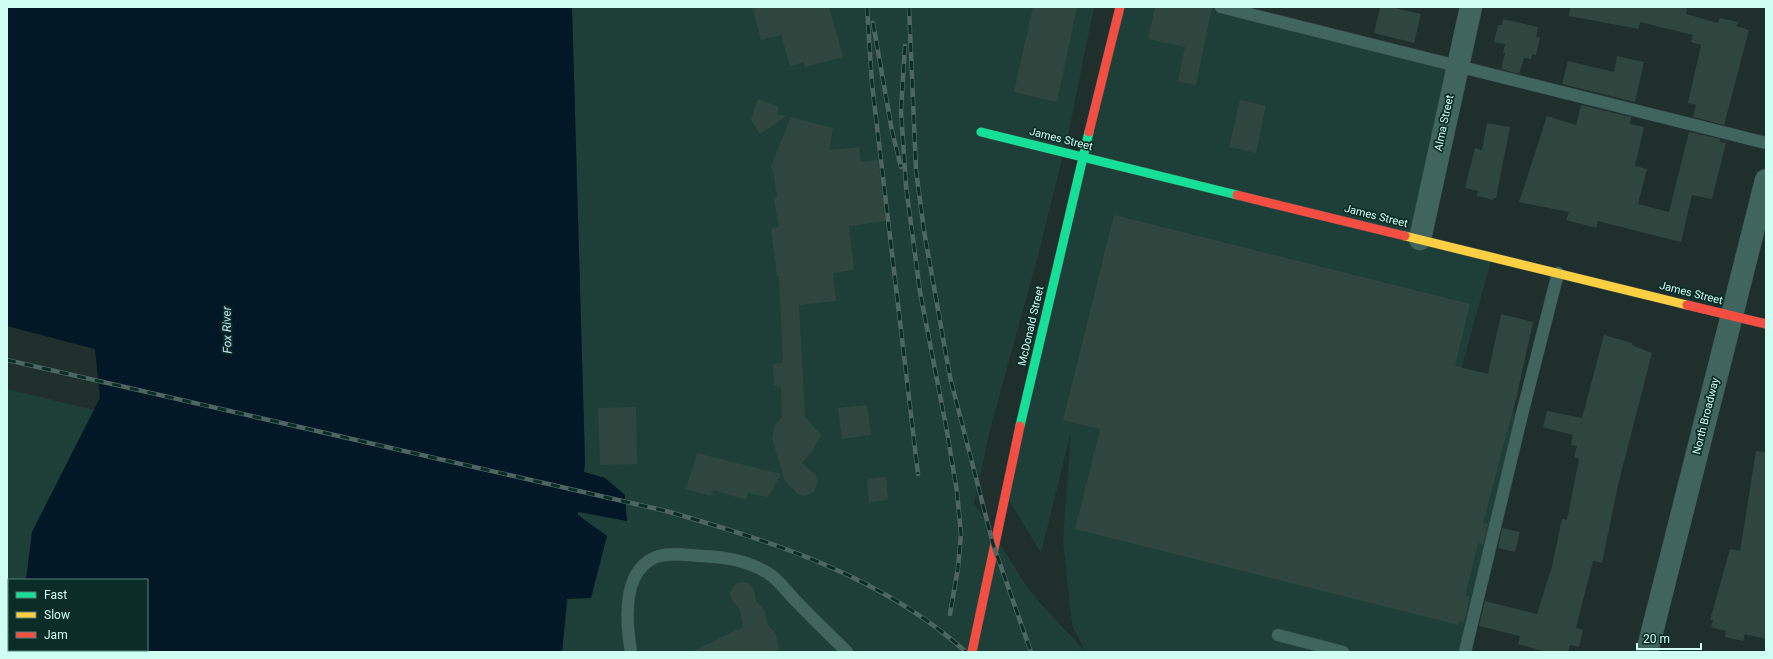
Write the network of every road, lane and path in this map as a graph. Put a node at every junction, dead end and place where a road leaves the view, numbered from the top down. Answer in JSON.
{"nodes":[{"id":1,"x":1120,"y":7,"type":"edge"},
{"id":2,"x":1221,"y":7,"type":"edge"},
{"id":3,"x":1471,"y":7,"type":"edge"},
{"id":4,"x":1457,"y":66,"type":"junction"},
{"id":5,"x":981,"y":132,"type":"dead end"},
{"id":6,"x":1766,"y":143,"type":"edge"},
{"id":7,"x":1083,"y":157,"type":"junction"},
{"id":8,"x":1766,"y":180,"type":"edge"},
{"id":9,"x":1420,"y":239,"type":"junction"},
{"id":10,"x":1558,"y":273,"type":"junction"},
{"id":11,"x":1732,"y":315,"type":"junction"},
{"id":12,"x":1766,"y":324,"type":"edge"},
{"id":13,"x":1278,"y":635,"type":"dead end"},
{"id":14,"x":631,"y":652,"type":"edge"},
{"id":15,"x":847,"y":652,"type":"edge"},
{"id":16,"x":972,"y":652,"type":"edge"},
{"id":17,"x":1343,"y":652,"type":"edge"},
{"id":18,"x":1465,"y":652,"type":"edge"},
{"id":19,"x":1647,"y":652,"type":"edge"}],
"edges":[{"from":1,"to":7,"type":"street","name":"McDonald Street"},
{"from":2,"to":4,"type":"lane"},
{"from":3,"to":4,"type":"street","name":"Alma Street"},
{"from":4,"to":6,"type":"lane"},
{"from":4,"to":9,"type":"street","name":"Alma Street"},
{"from":5,"to":7,"type":"street","name":"James Street"},
{"from":7,"to":9,"type":"street","name":"James Street"},
{"from":7,"to":16,"type":"street","name":"McDonald Street"},
{"from":8,"to":11,"type":"street","name":"North Broadway"},
{"from":9,"to":10,"type":"street","name":"James Street"},
{"from":10,"to":11,"type":"street","name":"James Street"},
{"from":10,"to":18,"type":"lane"},
{"from":11,"to":12,"type":"street","name":"James Street"},
{"from":11,"to":19,"type":"street","name":"North Broadway"},
{"from":13,"to":17,"type":"lane"},
{"from":14,"to":15,"type":"lane"}]}
